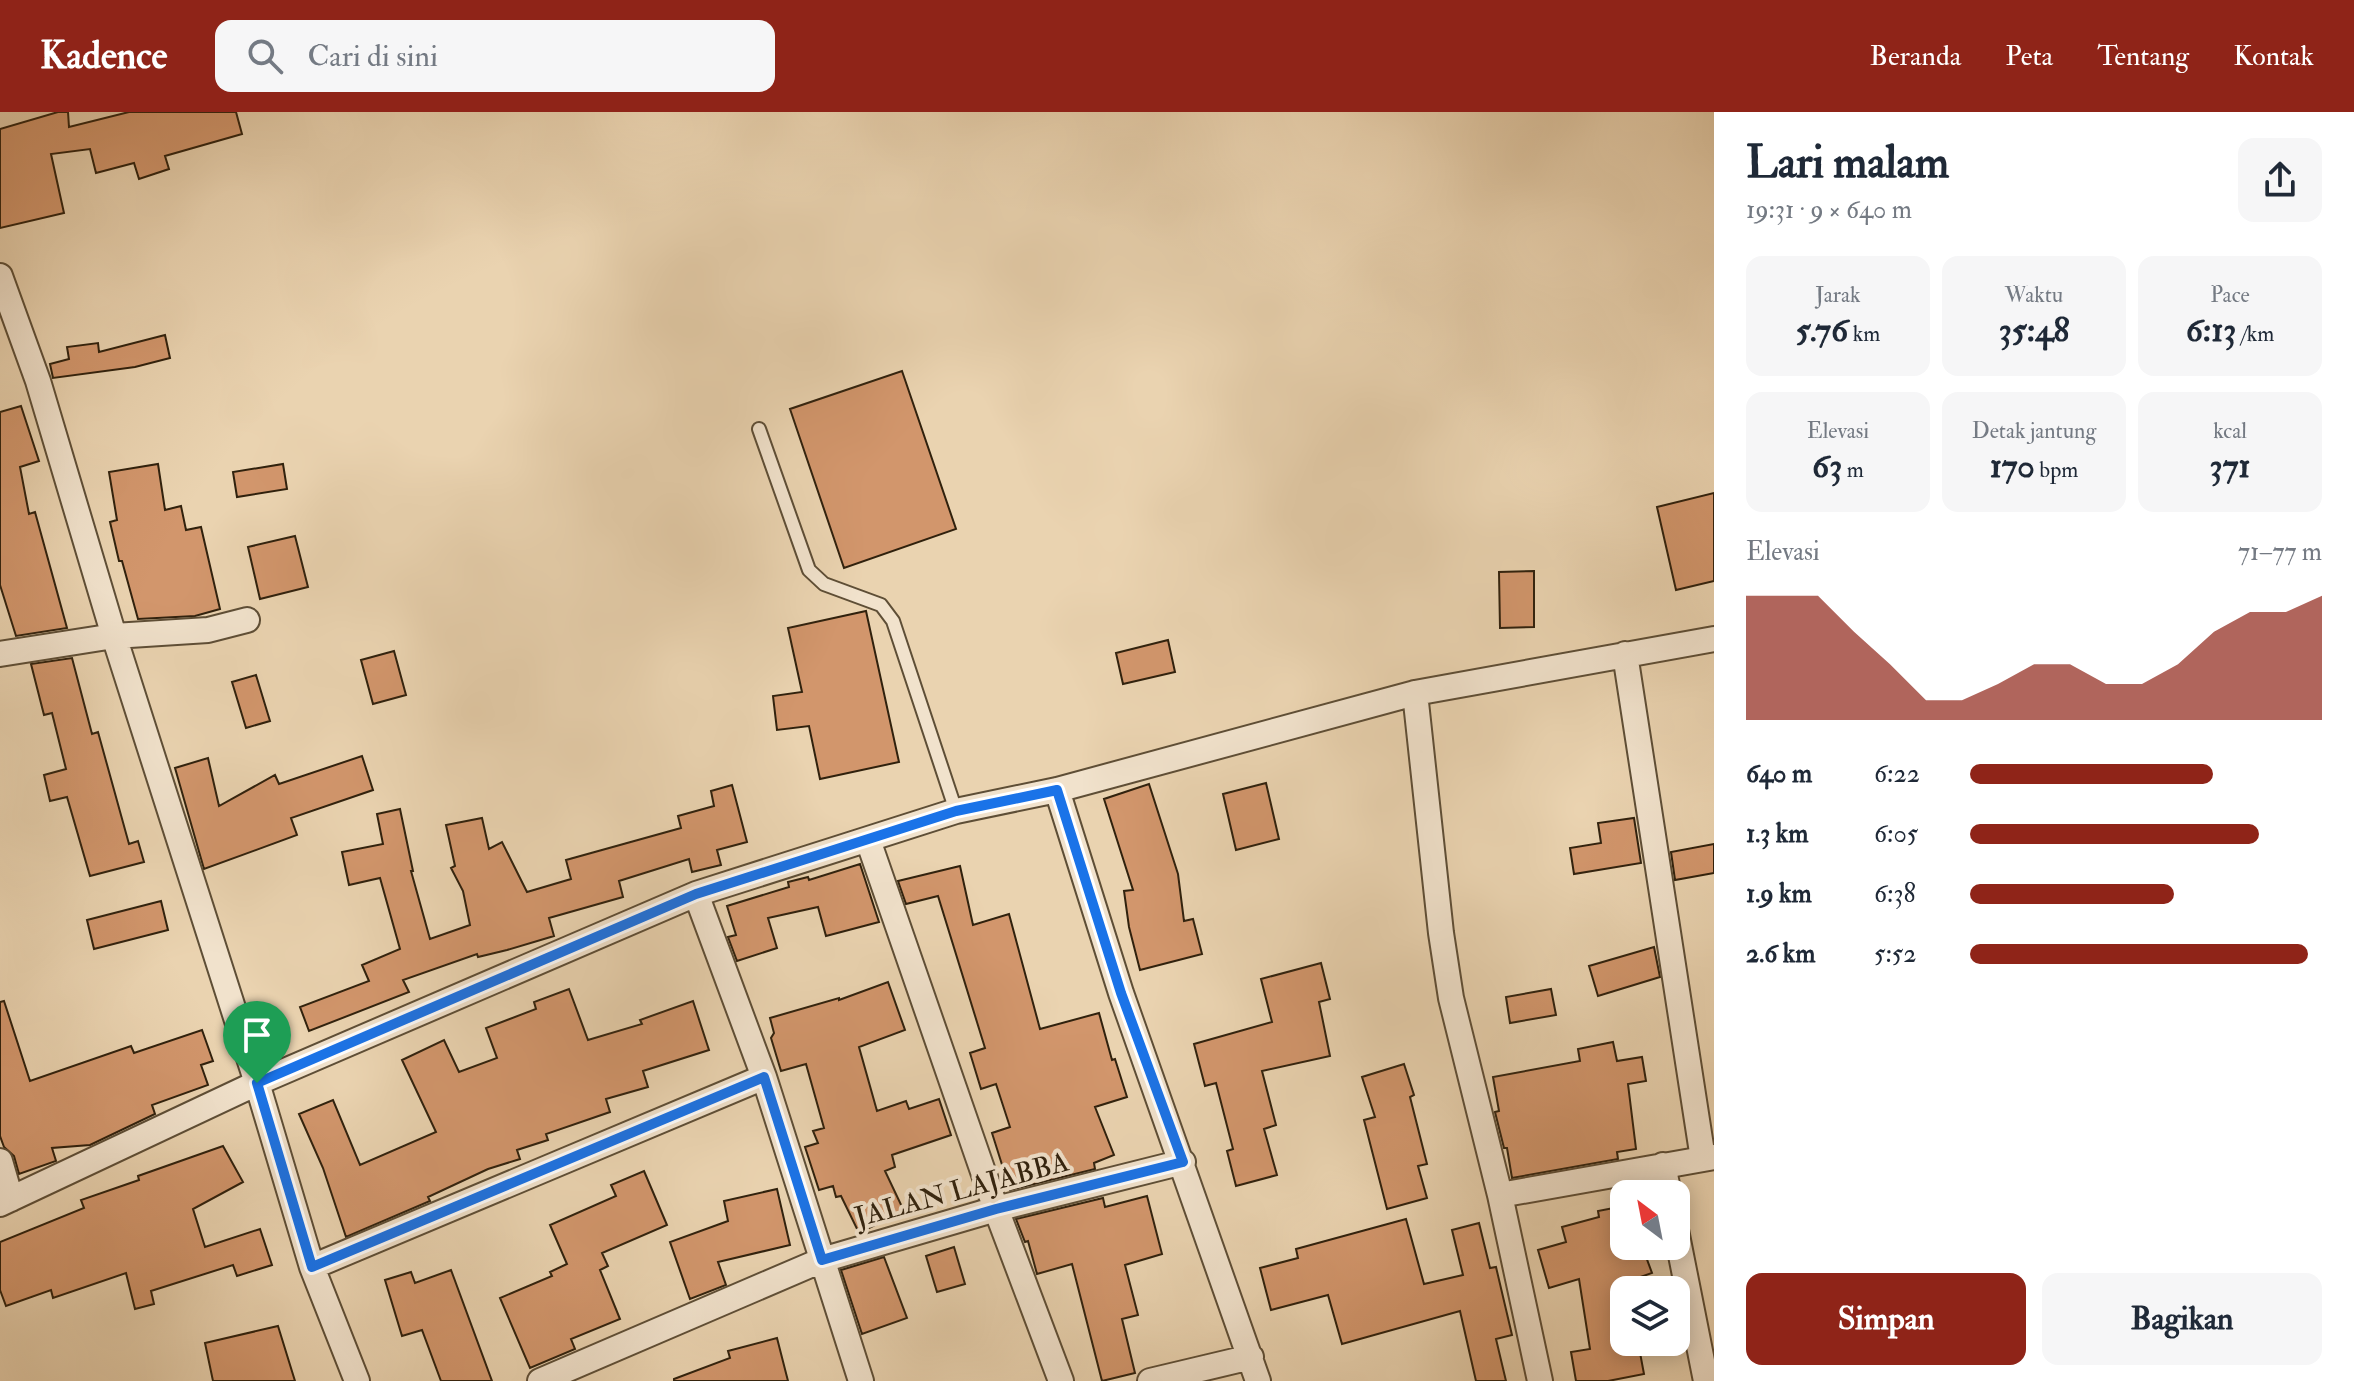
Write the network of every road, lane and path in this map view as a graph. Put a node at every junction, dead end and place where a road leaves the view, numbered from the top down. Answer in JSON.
{"nodes":[{"id":1,"x":0,"y":276,"type":"edge"},
{"id":2,"x":759,"y":429,"type":"dead end"},
{"id":3,"x":247,"y":620,"type":"dead end"},
{"id":4,"x":114,"y":636,"type":"junction"},
{"id":5,"x":1714,"y":639,"type":"edge"},
{"id":6,"x":0,"y":654,"type":"edge"},
{"id":7,"x":1625,"y":654,"type":"junction"},
{"id":8,"x":1415,"y":693,"type":"junction"},
{"id":9,"x":1057,"y":790,"type":"junction"},
{"id":10,"x":956,"y":811,"type":"junction"},
{"id":11,"x":868,"y":840,"type":"junction"},
{"id":12,"x":696,"y":894,"type":"junction"},
{"id":13,"x":764,"y":1077,"type":"junction"},
{"id":14,"x":257,"y":1083,"type":"junction"},
{"id":15,"x":1709,"y":1158,"type":"edge"},
{"id":16,"x":0,"y":1161,"type":"edge"},
{"id":17,"x":1183,"y":1162,"type":"junction"},
{"id":18,"x":1663,"y":1165,"type":"junction"},
{"id":19,"x":1666,"y":1180,"type":"edge"},
{"id":20,"x":1500,"y":1195,"type":"junction"},
{"id":21,"x":6,"y":1202,"type":"edge"},
{"id":22,"x":996,"y":1209,"type":"junction"},
{"id":23,"x":822,"y":1260,"type":"junction"},
{"id":24,"x":1682,"y":1260,"type":"edge"},
{"id":25,"x":312,"y":1267,"type":"junction"},
{"id":26,"x":1251,"y":1357,"type":"junction"},
{"id":27,"x":552,"y":1379,"type":"edge"},
{"id":28,"x":357,"y":1381,"type":"edge"},
{"id":29,"x":861,"y":1381,"type":"edge"},
{"id":30,"x":1061,"y":1381,"type":"edge"},
{"id":31,"x":1150,"y":1381,"type":"edge"},
{"id":32,"x":1258,"y":1381,"type":"edge"},
{"id":33,"x":1540,"y":1381,"type":"edge"},
{"id":34,"x":1706,"y":1381,"type":"edge"}],
"edges":[{"from":1,"to":4,"type":"street"},
{"from":2,"to":10,"type":"lane"},
{"from":3,"to":4,"type":"street"},
{"from":4,"to":6,"type":"street"},
{"from":4,"to":14,"type":"street"},
{"from":5,"to":7,"type":"street"},
{"from":7,"to":8,"type":"street"},
{"from":7,"to":15,"type":"street"},
{"from":8,"to":9,"type":"street"},
{"from":8,"to":20,"type":"street"},
{"from":9,"to":10,"type":"street"},
{"from":9,"to":17,"type":"street"},
{"from":10,"to":11,"type":"street"},
{"from":11,"to":12,"type":"street"},
{"from":11,"to":22,"type":"street"},
{"from":12,"to":13,"type":"street"},
{"from":12,"to":14,"type":"street"},
{"from":13,"to":23,"type":"street"},
{"from":13,"to":25,"type":"street"},
{"from":14,"to":21,"type":"street"},
{"from":14,"to":25,"type":"street"},
{"from":15,"to":18,"type":"street"},
{"from":16,"to":21,"type":"street"},
{"from":17,"to":22,"type":"street","name":"JALAN LAJABBA"},
{"from":17,"to":26,"type":"street"},
{"from":18,"to":19,"type":"street"},
{"from":18,"to":20,"type":"street"},
{"from":20,"to":33,"type":"street"},
{"from":22,"to":23,"type":"street","name":"JALAN LAJABBA"},
{"from":22,"to":30,"type":"street"},
{"from":23,"to":27,"type":"street","name":"JALAN LAJABBA"},
{"from":23,"to":29,"type":"street"},
{"from":24,"to":34,"type":"street"},
{"from":25,"to":28,"type":"street"},
{"from":26,"to":31,"type":"street"},
{"from":26,"to":32,"type":"street"}]}
